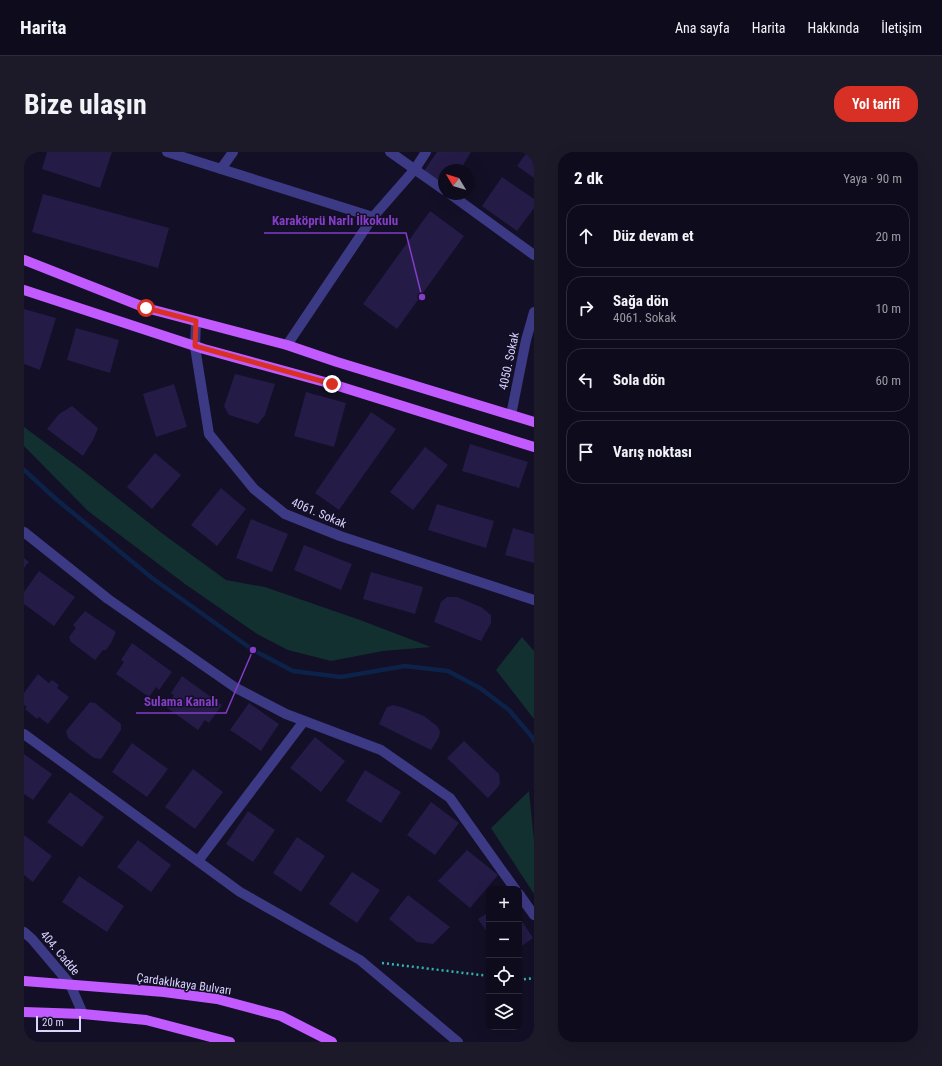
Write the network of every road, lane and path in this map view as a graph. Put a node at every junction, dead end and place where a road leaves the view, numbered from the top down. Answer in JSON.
{"nodes":[{"id":1,"x":167,"y":152,"type":"edge"},
{"id":2,"x":233,"y":152,"type":"edge"},
{"id":3,"x":390,"y":152,"type":"edge"},
{"id":4,"x":426,"y":152,"type":"edge"},
{"id":5,"x":221,"y":169,"type":"junction"},
{"id":6,"x":415,"y":169,"type":"junction"},
{"id":7,"x":438,"y":186,"type":"edge"},
{"id":8,"x":458,"y":200,"type":"edge"},
{"id":9,"x":373,"y":217,"type":"junction"},
{"id":10,"x":534,"y":255,"type":"edge"},
{"id":11,"x":24,"y":260,"type":"edge"},
{"id":12,"x":24,"y":290,"type":"edge"},
{"id":13,"x":534,"y":312,"type":"edge"},
{"id":14,"x":196,"y":321,"type":"junction"},
{"id":15,"x":530,"y":342,"type":"edge"},
{"id":16,"x":287,"y":345,"type":"junction"},
{"id":17,"x":195,"y":346,"type":"junction"},
{"id":18,"x":511,"y":415,"type":"junction"},
{"id":19,"x":534,"y":422,"type":"edge"},
{"id":20,"x":534,"y":446,"type":"edge"},
{"id":21,"x":24,"y":532,"type":"edge"},
{"id":22,"x":534,"y":600,"type":"edge"},
{"id":23,"x":304,"y":721,"type":"junction"},
{"id":24,"x":24,"y":734,"type":"edge"},
{"id":25,"x":198,"y":861,"type":"junction"},
{"id":26,"x":513,"y":886,"type":"edge"},
{"id":27,"x":522,"y":898,"type":"edge"},
{"id":28,"x":534,"y":915,"type":"edge"},
{"id":29,"x":24,"y":932,"type":"edge"},
{"id":30,"x":360,"y":960,"type":"junction"},
{"id":31,"x":486,"y":976,"type":"edge"},
{"id":32,"x":534,"y":978,"type":"edge"},
{"id":33,"x":522,"y":980,"type":"edge"},
{"id":34,"x":24,"y":981,"type":"edge"},
{"id":35,"x":70,"y":984,"type":"junction"},
{"id":36,"x":24,"y":1012,"type":"edge"},
{"id":37,"x":83,"y":1014,"type":"junction"},
{"id":38,"x":230,"y":1042,"type":"edge"},
{"id":39,"x":332,"y":1042,"type":"edge"},
{"id":40,"x":458,"y":1042,"type":"edge"}],
"edges":[{"from":1,"to":5,"type":"street"},
{"from":2,"to":5,"type":"street"},
{"from":3,"to":6,"type":"street"},
{"from":4,"to":6,"type":"street"},
{"from":5,"to":9,"type":"street"},
{"from":6,"to":7,"type":"street"},
{"from":6,"to":9,"type":"street"},
{"from":8,"to":10,"type":"street"},
{"from":9,"to":16,"type":"street"},
{"from":11,"to":14,"type":"main road"},
{"from":12,"to":17,"type":"main road"},
{"from":13,"to":15,"type":"street","name":"4050. Sokak"},
{"from":14,"to":16,"type":"main road"},
{"from":14,"to":17,"type":"street","name":"4061. Sokak"},
{"from":15,"to":18,"type":"street","name":"4050. Sokak"},
{"from":16,"to":18,"type":"main road"},
{"from":17,"to":20,"type":"main road"},
{"from":17,"to":22,"type":"street","name":"4061. Sokak"},
{"from":18,"to":19,"type":"main road"},
{"from":21,"to":23,"type":"street"},
{"from":23,"to":25,"type":"street"},
{"from":23,"to":26,"type":"street"},
{"from":24,"to":25,"type":"street"},
{"from":25,"to":30,"type":"street"},
{"from":27,"to":28,"type":"street"},
{"from":29,"to":35,"type":"street","name":"404. Cadde"},
{"from":30,"to":31,"type":"path"},
{"from":30,"to":40,"type":"street"},
{"from":32,"to":33,"type":"path"},
{"from":34,"to":35,"type":"main road","name":"Çardaklıkaya Bulvarı"},
{"from":35,"to":37,"type":"street","name":"404. Cadde"},
{"from":35,"to":39,"type":"main road","name":"Çardaklıkaya Bulvarı"},
{"from":36,"to":37,"type":"main road"},
{"from":37,"to":38,"type":"main road"}]}
